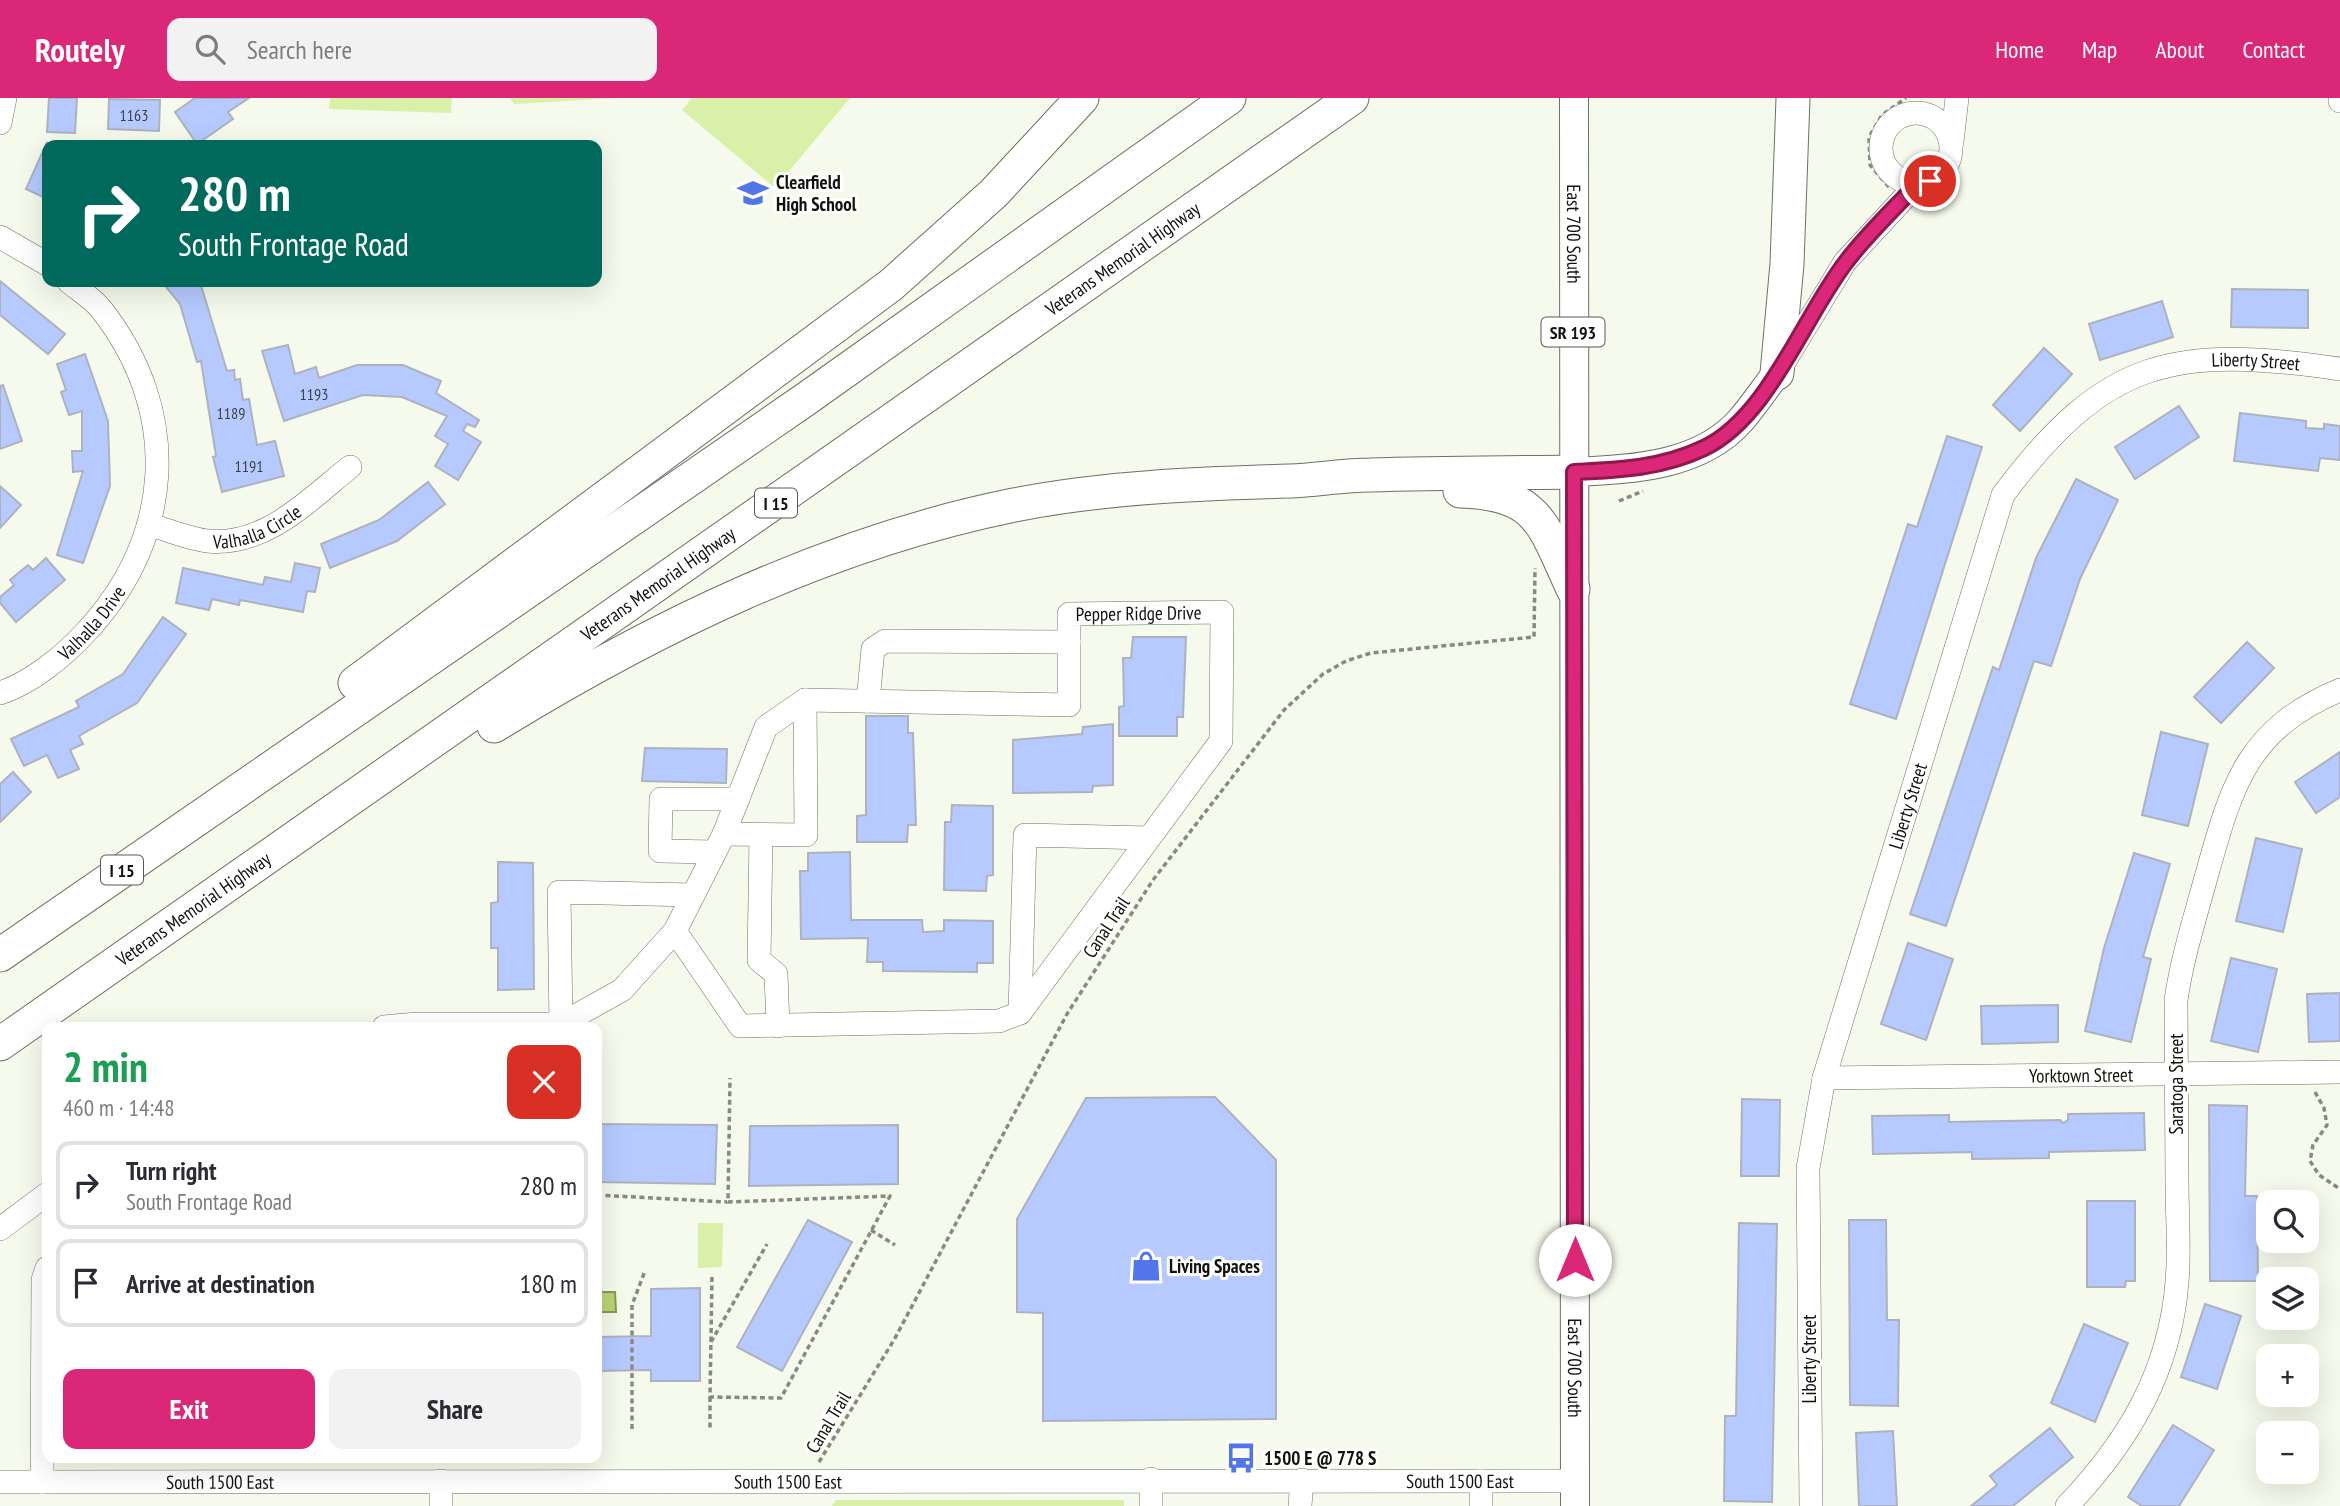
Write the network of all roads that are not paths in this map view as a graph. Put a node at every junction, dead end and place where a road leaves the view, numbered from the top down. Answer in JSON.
{"nodes":[{"id":1,"x":5,"y":98,"type":"edge"},
{"id":2,"x":1082,"y":98,"type":"edge"},
{"id":3,"x":1229,"y":98,"type":"edge"},
{"id":4,"x":1352,"y":98,"type":"edge"},
{"id":5,"x":1574,"y":98,"type":"edge"},
{"id":6,"x":1793,"y":98,"type":"edge"},
{"id":7,"x":1928,"y":98,"type":"edge"},
{"id":8,"x":1957,"y":98,"type":"edge"},
{"id":9,"x":1899,"y":116,"type":"junction"},
{"id":10,"x":0,"y":123,"type":"edge"},
{"id":11,"x":1952,"y":142,"type":"junction"},
{"id":12,"x":1918,"y":183,"type":"junction"},
{"id":13,"x":0,"y":237,"type":"edge"},
{"id":14,"x":42,"y":261,"type":"edge"},
{"id":15,"x":75,"y":287,"type":"edge"},
{"id":16,"x":2340,"y":369,"type":"edge"},
{"id":17,"x":1777,"y":373,"type":"junction"},
{"id":18,"x":350,"y":467,"type":"dead end"},
{"id":19,"x":1574,"y":472,"type":"junction"},
{"id":20,"x":1294,"y":481,"type":"junction"},
{"id":21,"x":150,"y":525,"type":"junction"},
{"id":22,"x":1573,"y":589,"type":"junction"},
{"id":23,"x":1069,"y":642,"type":"junction"},
{"id":24,"x":2340,"y":690,"type":"edge"},
{"id":25,"x":0,"y":693,"type":"edge"},
{"id":26,"x":805,"y":700,"type":"junction"},
{"id":27,"x":868,"y":701,"type":"junction"},
{"id":28,"x":244,"y":786,"type":"junction"},
{"id":29,"x":738,"y":799,"type":"junction"},
{"id":30,"x":761,"y":835,"type":"junction"},
{"id":31,"x":1149,"y":838,"type":"junction"},
{"id":32,"x":719,"y":843,"type":"junction"},
{"id":33,"x":692,"y":895,"type":"junction"},
{"id":34,"x":199,"y":906,"type":"junction"},
{"id":35,"x":675,"y":931,"type":"junction"},
{"id":36,"x":0,"y":955,"type":"edge"},
{"id":37,"x":1020,"y":1013,"type":"junction"},
{"id":38,"x":561,"y":1022,"type":"edge"},
{"id":39,"x":565,"y":1022,"type":"edge"},
{"id":40,"x":778,"y":1026,"type":"junction"},
{"id":41,"x":0,"y":1044,"type":"edge"},
{"id":42,"x":2340,"y":1072,"type":"edge"},
{"id":43,"x":2176,"y":1074,"type":"junction"},
{"id":44,"x":1824,"y":1078,"type":"junction"},
{"id":45,"x":42,"y":1198,"type":"edge"},
{"id":46,"x":0,"y":1228,"type":"edge"},
{"id":47,"x":42,"y":1463,"type":"edge"},
{"id":48,"x":1151,"y":1479,"type":"junction"},
{"id":49,"x":1302,"y":1480,"type":"junction"},
{"id":50,"x":441,"y":1481,"type":"junction"},
{"id":51,"x":1481,"y":1481,"type":"junction"},
{"id":52,"x":0,"y":1482,"type":"edge"},
{"id":53,"x":42,"y":1482,"type":"junction"},
{"id":54,"x":1575,"y":1493,"type":"edge"},
{"id":55,"x":441,"y":1506,"type":"edge"},
{"id":56,"x":1151,"y":1506,"type":"edge"},
{"id":57,"x":1300,"y":1506,"type":"edge"},
{"id":58,"x":1481,"y":1506,"type":"edge"},
{"id":59,"x":1811,"y":1506,"type":"edge"},
{"id":60,"x":2067,"y":1506,"type":"edge"}],
"edges":[{"from":1,"to":10,"type":"street"},
{"from":2,"to":28,"type":"highway"},
{"from":3,"to":28,"type":"highway","number":"I 15"},
{"from":4,"to":34,"type":"highway","name":"Veterans Memorial Highway","number":"I 15"},
{"from":5,"to":19,"type":"main road","name":"East 700 South","number":"SR 193"},
{"from":6,"to":17,"type":"highway"},
{"from":7,"to":9,"type":"street"},
{"from":8,"to":11,"type":"street"},
{"from":9,"to":11,"type":"street"},
{"from":9,"to":12,"type":"street"},
{"from":11,"to":12,"type":"street"},
{"from":12,"to":17,"type":"street"},
{"from":13,"to":14,"type":"street"},
{"from":15,"to":21,"type":"street","name":"Valhalla Drive"},
{"from":16,"to":44,"type":"street","name":"Liberty Street"},
{"from":17,"to":19,"type":"main road"},
{"from":18,"to":21,"type":"street","name":"Valhalla Circle"},
{"from":19,"to":20,"type":"highway"},
{"from":19,"to":22,"type":"main road","name":"East 700 South","number":"SR 193"},
{"from":20,"to":22,"type":"highway"},
{"from":20,"to":34,"type":"highway"},
{"from":21,"to":25,"type":"street","name":"Valhalla Drive"},
{"from":22,"to":54,"type":"main road","name":"East 700 South","number":"SR 193"},
{"from":23,"to":27,"type":"street"},
{"from":23,"to":27,"type":"street","name":"Pepper Ridge Drive"},
{"from":23,"to":31,"type":"street","name":"Pepper Ridge Drive"},
{"from":24,"to":43,"type":"street","name":"Saratoga Street"},
{"from":26,"to":27,"type":"street","name":"Pepper Ridge Drive"},
{"from":26,"to":29,"type":"street"},
{"from":26,"to":30,"type":"street"},
{"from":28,"to":36,"type":"highway","number":"I 15"},
{"from":29,"to":32,"type":"street"},
{"from":29,"to":32,"type":"street"},
{"from":30,"to":32,"type":"street"},
{"from":30,"to":40,"type":"street"},
{"from":31,"to":37,"type":"street","name":"Pepper Ridge Drive"},
{"from":31,"to":37,"type":"street"},
{"from":32,"to":33,"type":"street"},
{"from":33,"to":35,"type":"street"},
{"from":33,"to":38,"type":"street"},
{"from":34,"to":41,"type":"highway","name":"Veterans Memorial Highway","number":"I 15"},
{"from":35,"to":39,"type":"street"},
{"from":35,"to":40,"type":"street"},
{"from":37,"to":40,"type":"street"},
{"from":42,"to":43,"type":"street","name":"Yorktown Street"},
{"from":43,"to":44,"type":"street","name":"Yorktown Street"},
{"from":43,"to":60,"type":"street","name":"Saratoga Street"},
{"from":44,"to":59,"type":"street","name":"Liberty Street"},
{"from":45,"to":46,"type":"street"},
{"from":47,"to":53,"type":"street"},
{"from":48,"to":49,"type":"street","name":"South 1500 East"},
{"from":48,"to":50,"type":"street","name":"South 1500 East"},
{"from":48,"to":56,"type":"street"},
{"from":49,"to":51,"type":"street","name":"South 1500 East"},
{"from":49,"to":57,"type":"street"},
{"from":50,"to":53,"type":"street","name":"South 1500 East"},
{"from":50,"to":55,"type":"street"},
{"from":51,"to":54,"type":"street","name":"South 1500 East"},
{"from":51,"to":58,"type":"street"},
{"from":52,"to":53,"type":"street","name":"South 1500 East"}]}
